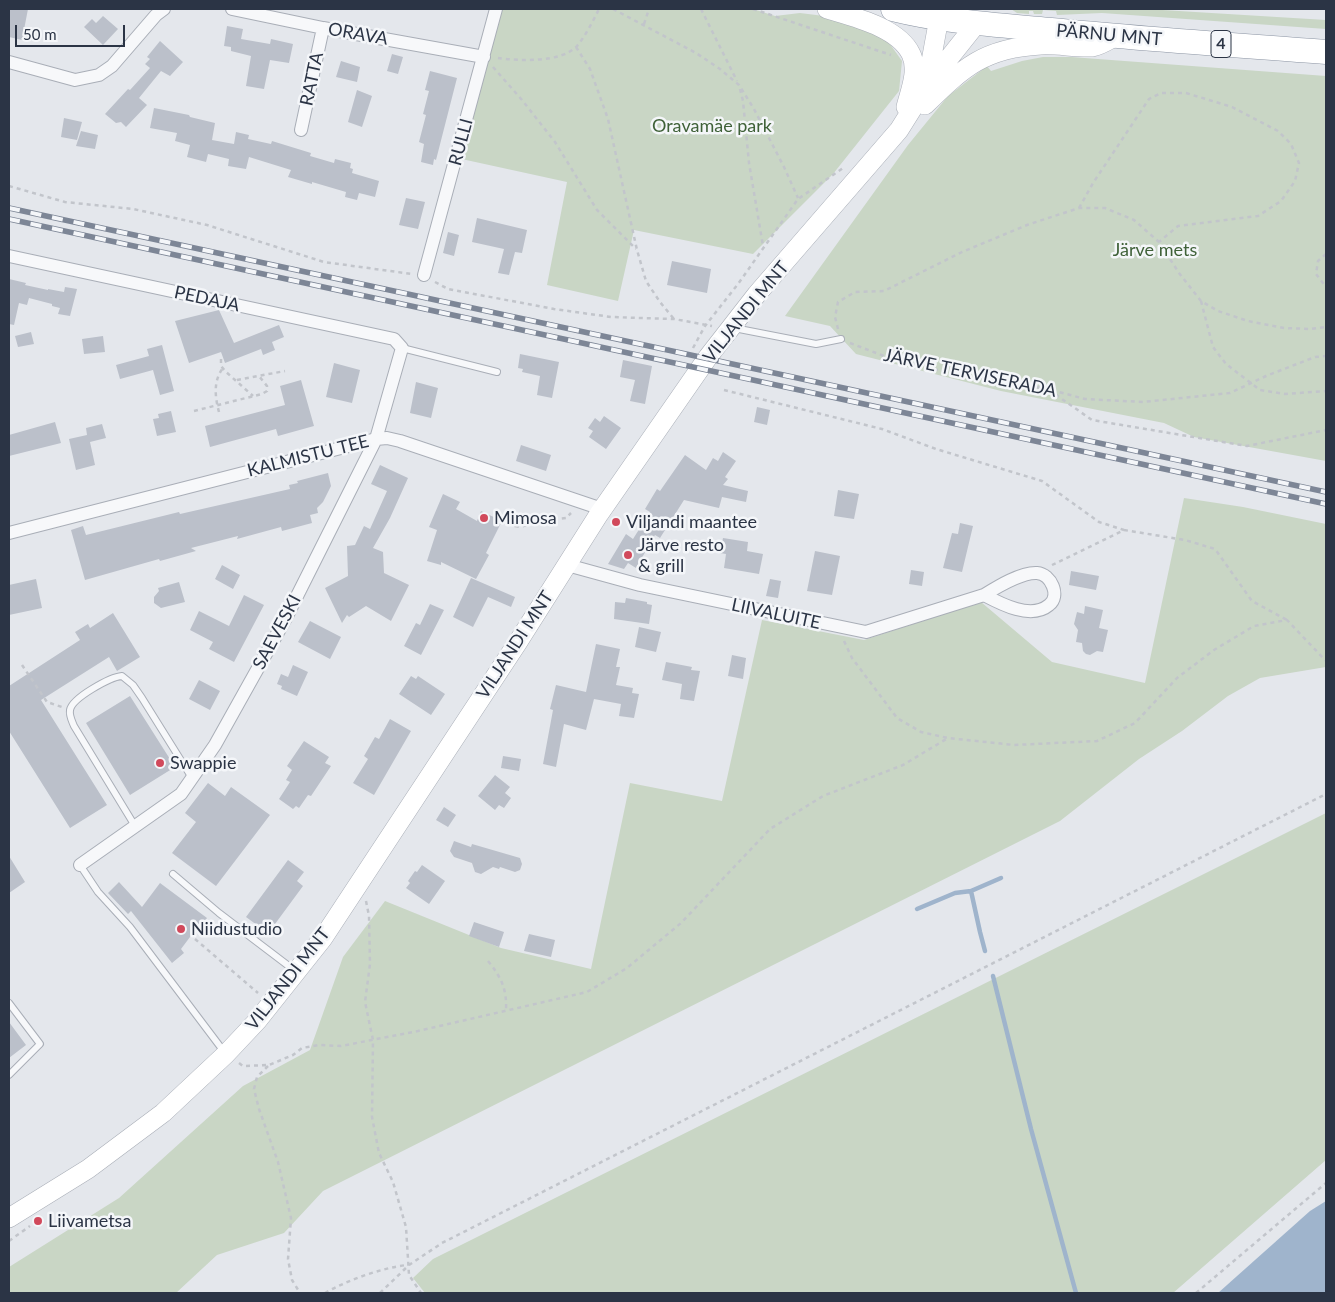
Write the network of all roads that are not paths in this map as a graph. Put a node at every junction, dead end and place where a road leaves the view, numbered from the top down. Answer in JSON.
{"nodes":[{"id":1,"x":164,"y":9,"type":"edge"},
{"id":2,"x":232,"y":9,"type":"edge"},
{"id":3,"x":496,"y":9,"type":"edge"},
{"id":4,"x":827,"y":9,"type":"edge"},
{"id":5,"x":893,"y":9,"type":"edge"},
{"id":6,"x":940,"y":13,"type":"edge"},
{"id":7,"x":978,"y":13,"type":"edge"},
{"id":8,"x":323,"y":28,"type":"junction"},
{"id":9,"x":1116,"y":36,"type":"junction"},
{"id":10,"x":1326,"y":52,"type":"edge"},
{"id":11,"x":484,"y":57,"type":"junction"},
{"id":12,"x":9,"y":62,"type":"edge"},
{"id":13,"x":926,"y":87,"type":"junction"},
{"id":14,"x":301,"y":130,"type":"dead end"},
{"id":15,"x":899,"y":130,"type":"junction"},
{"id":16,"x":9,"y":256,"type":"edge"},
{"id":17,"x":424,"y":275,"type":"road end"},
{"id":18,"x":731,"y":328,"type":"junction"},
{"id":19,"x":841,"y":339,"type":"road end"},
{"id":20,"x":402,"y":348,"type":"junction"},
{"id":21,"x":498,"y":372,"type":"dead end"},
{"id":22,"x":376,"y":439,"type":"junction"},
{"id":23,"x":602,"y":509,"type":"junction"},
{"id":24,"x":9,"y":532,"type":"edge"},
{"id":25,"x":567,"y":564,"type":"junction"},
{"id":26,"x":984,"y":595,"type":"junction"},
{"id":27,"x":192,"y":778,"type":"junction"},
{"id":28,"x":136,"y":826,"type":"junction"},
{"id":29,"x":80,"y":864,"type":"joint"},
{"id":30,"x":173,"y":874,"type":"dead end"},
{"id":31,"x":297,"y":972,"type":"junction"},
{"id":32,"x":9,"y":1003,"type":"edge"},
{"id":33,"x":226,"y":1054,"type":"junction"},
{"id":34,"x":9,"y":1075,"type":"edge"},
{"id":35,"x":9,"y":1218,"type":"edge"}],
"edges":[{"from":1,"to":12,"type":"street"},
{"from":2,"to":8,"type":"street","name":"ORAVA"},
{"from":3,"to":11,"type":"street","name":"RULLI"},
{"from":4,"to":15,"type":"main road"},
{"from":5,"to":6,"type":"highway","name":"PÄRNU MNT","number":"4"},
{"from":6,"to":7,"type":"highway","name":"PÄRNU MNT","number":"4"},
{"from":6,"to":13,"type":"main road"},
{"from":7,"to":9,"type":"highway","name":"PÄRNU MNT","number":"4"},
{"from":7,"to":13,"type":"main road","name":"VILJANDI MNT"},
{"from":8,"to":11,"type":"street","name":"ORAVA"},
{"from":8,"to":14,"type":"street","name":"RATTA"},
{"from":9,"to":10,"type":"highway","name":"PÄRNU MNT","number":"4"},
{"from":9,"to":15,"type":"main road"},
{"from":11,"to":17,"type":"street","name":"RULLI"},
{"from":13,"to":15,"type":"main road","name":"VILJANDI MNT"},
{"from":15,"to":18,"type":"main road","name":"VILJANDI MNT"},
{"from":16,"to":20,"type":"street","name":"PEDAJA"},
{"from":18,"to":19,"type":"lane"},
{"from":18,"to":23,"type":"main road","name":"VILJANDI MNT"},
{"from":20,"to":21,"type":"lane"},
{"from":20,"to":22,"type":"street","name":"SAEVESKI"},
{"from":22,"to":23,"type":"street","name":"KALMISTU TEE"},
{"from":22,"to":24,"type":"street","name":"KALMISTU TEE"},
{"from":22,"to":27,"type":"street","name":"SAEVESKI"},
{"from":23,"to":25,"type":"main road","name":"VILJANDI MNT"},
{"from":25,"to":26,"type":"street","name":"LIIVALUITE"},
{"from":25,"to":31,"type":"main road","name":"VILJANDI MNT"},
{"from":26,"to":26,"type":"street","name":"LIIVALUITE"},
{"from":27,"to":28,"type":"street","name":"SAEVESKI"},
{"from":27,"to":28,"type":"lane"},
{"from":28,"to":29,"type":"street","name":"SAEVESKI"},
{"from":29,"to":33,"type":"lane"},
{"from":30,"to":31,"type":"lane"},
{"from":31,"to":33,"type":"main road","name":"VILJANDI MNT"},
{"from":32,"to":34,"type":"lane"},
{"from":33,"to":35,"type":"main road","name":"VILJANDI MNT"}]}
